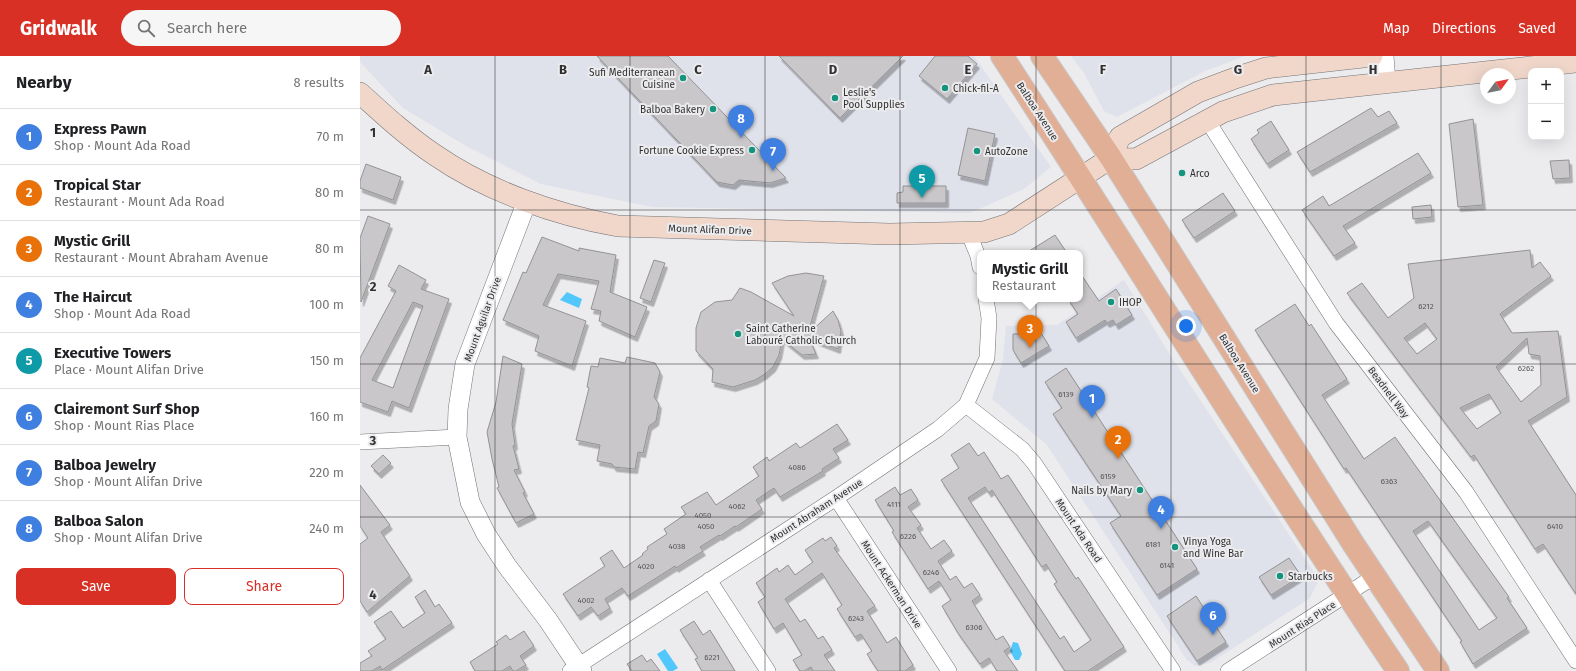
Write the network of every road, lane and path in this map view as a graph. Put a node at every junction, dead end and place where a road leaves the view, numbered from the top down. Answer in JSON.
{"nodes":[{"id":1,"x":1002,"y":56,"type":"edge"},
{"id":2,"x":1042,"y":56,"type":"edge"},
{"id":3,"x":1372,"y":56,"type":"edge"},
{"id":4,"x":1384,"y":56,"type":"edge"},
{"id":5,"x":1576,"y":62,"type":"edge"},
{"id":6,"x":1386,"y":82,"type":"junction"},
{"id":7,"x":360,"y":93,"type":"edge"},
{"id":8,"x":1207,"y":120,"type":"junction"},
{"id":9,"x":1111,"y":158,"type":"junction"},
{"id":10,"x":1081,"y":177,"type":"junction"},
{"id":11,"x":527,"y":201,"type":"junction"},
{"id":12,"x":969,"y":234,"type":"junction"},
{"id":13,"x":977,"y":254,"type":"edge"},
{"id":14,"x":986,"y":302,"type":"edge"},
{"id":15,"x":966,"y":405,"type":"junction"},
{"id":16,"x":457,"y":437,"type":"junction"},
{"id":17,"x":360,"y":442,"type":"edge"},
{"id":18,"x":836,"y":498,"type":"junction"},
{"id":19,"x":1375,"y":576,"type":"junction"},
{"id":20,"x":709,"y":580,"type":"junction"},
{"id":21,"x":1347,"y":594,"type":"junction"},
{"id":22,"x":1576,"y":661,"type":"edge"},
{"id":23,"x":577,"y":669,"type":"edge"},
{"id":24,"x":768,"y":671,"type":"edge"},
{"id":25,"x":949,"y":671,"type":"edge"},
{"id":26,"x":1173,"y":671,"type":"edge"},
{"id":27,"x":1228,"y":671,"type":"edge"},
{"id":28,"x":1398,"y":671,"type":"edge"},
{"id":29,"x":1438,"y":671,"type":"edge"}],
"edges":[{"from":1,"to":10,"type":"main road","name":"Balboa Avenue"},
{"from":2,"to":9,"type":"main road","name":"Balboa Avenue"},
{"from":3,"to":9,"type":"main road"},
{"from":4,"to":6,"type":"street"},
{"from":5,"to":6,"type":"main road"},
{"from":6,"to":8,"type":"main road"},
{"from":7,"to":11,"type":"main road","name":"Mount Alifan Drive"},
{"from":8,"to":9,"type":"main road"},
{"from":8,"to":22,"type":"street","name":"Beadnell Way"},
{"from":9,"to":10,"type":"main road","name":"Mount Alifan Drive"},
{"from":9,"to":19,"type":"main road","name":"Balboa Avenue"},
{"from":10,"to":12,"type":"main road","name":"Mount Alifan Drive"},
{"from":10,"to":21,"type":"main road","name":"Balboa Avenue"},
{"from":11,"to":12,"type":"main road","name":"Mount Alifan Drive"},
{"from":11,"to":16,"type":"street","name":"Mount Aguilar Drive"},
{"from":12,"to":13,"type":"street"},
{"from":14,"to":15,"type":"street","name":"Mount Abraham Avenue"},
{"from":15,"to":18,"type":"street","name":"Mount Abraham Avenue"},
{"from":15,"to":26,"type":"street","name":"Mount Ada Road"},
{"from":16,"to":17,"type":"street"},
{"from":16,"to":23,"type":"street","name":"Mount Aguilar Drive"},
{"from":18,"to":20,"type":"street","name":"Mount Abraham Avenue"},
{"from":18,"to":25,"type":"street","name":"Mount Ackerman Drive"},
{"from":19,"to":21,"type":"street","name":"Mount Rias Place"},
{"from":19,"to":29,"type":"main road","name":"Balboa Avenue"},
{"from":20,"to":23,"type":"street","name":"Mount Abraham Avenue"},
{"from":20,"to":24,"type":"street"},
{"from":21,"to":27,"type":"street","name":"Mount Rias Place"},
{"from":21,"to":28,"type":"main road","name":"Balboa Avenue"}]}
